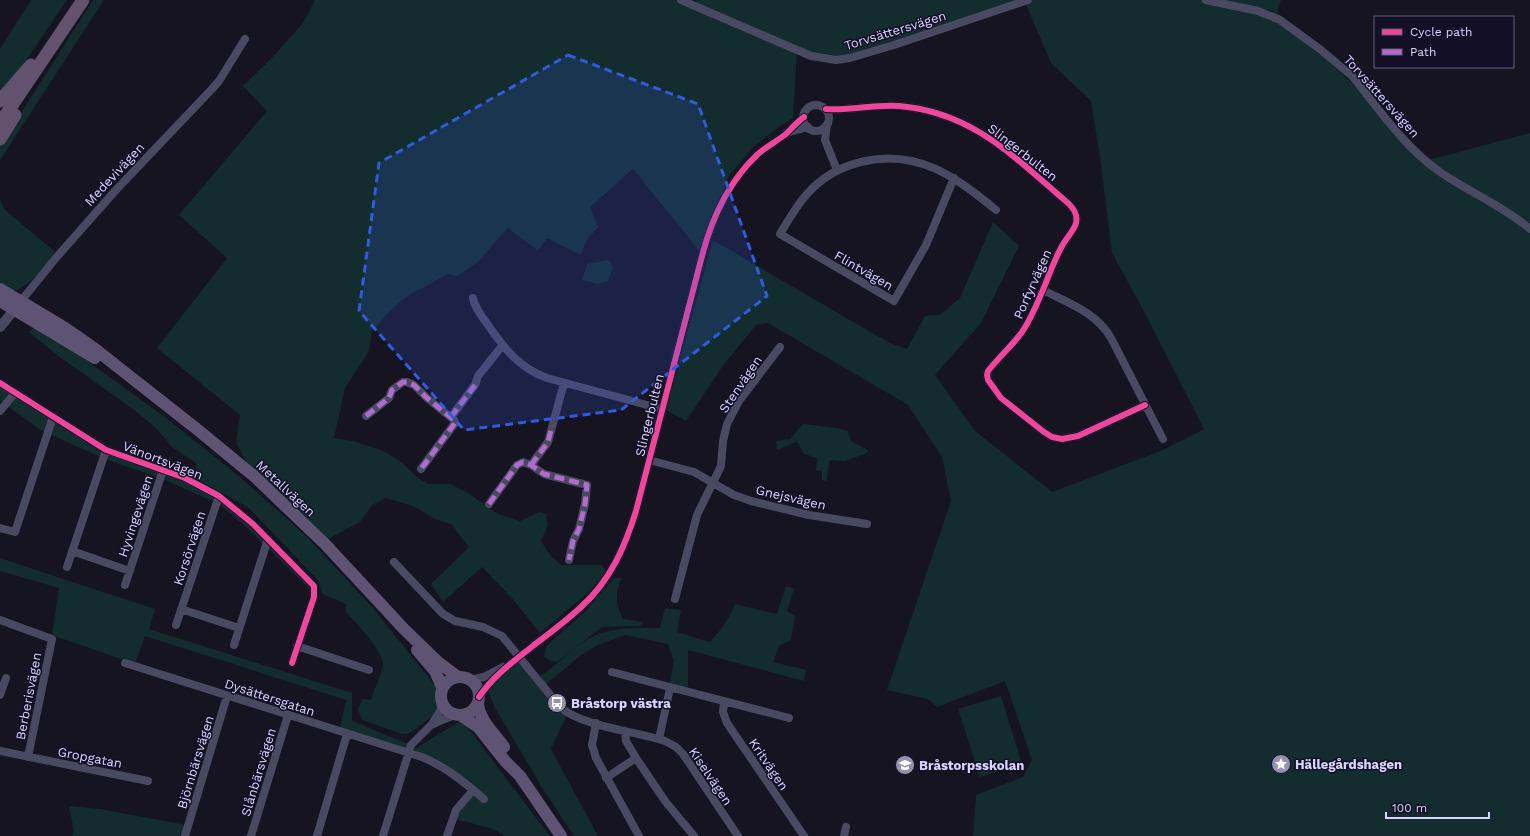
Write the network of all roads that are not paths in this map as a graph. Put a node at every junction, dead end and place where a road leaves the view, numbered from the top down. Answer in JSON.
{"nodes":[{"id":1,"x":77,"y":0,"type":"edge"},
{"id":2,"x":83,"y":0,"type":"edge"},
{"id":3,"x":681,"y":0,"type":"edge"},
{"id":4,"x":1028,"y":0,"type":"edge"},
{"id":5,"x":1206,"y":0,"type":"edge"},
{"id":6,"x":245,"y":39,"type":"dead end"},
{"id":7,"x":46,"y":52,"type":"junction"},
{"id":8,"x":0,"y":101,"type":"edge"},
{"id":9,"x":826,"y":109,"type":"junction"},
{"id":10,"x":845,"y":110,"type":"junction"},
{"id":11,"x":0,"y":116,"type":"edge"},
{"id":12,"x":804,"y":117,"type":"junction"},
{"id":13,"x":0,"y":123,"type":"edge"},
{"id":14,"x":828,"y":123,"type":"junction"},
{"id":15,"x":812,"y":129,"type":"junction"},
{"id":16,"x":786,"y":133,"type":"junction"},
{"id":17,"x":0,"y":139,"type":"edge"},
{"id":18,"x":825,"y":140,"type":"junction"},
{"id":19,"x":837,"y":170,"type":"junction"},
{"id":20,"x":954,"y":178,"type":"junction"},
{"id":21,"x":1064,"y":199,"type":"joint"},
{"id":22,"x":996,"y":210,"type":"dead end"},
{"id":23,"x":1530,"y":229,"type":"edge"},
{"id":24,"x":0,"y":289,"type":"edge"},
{"id":25,"x":1043,"y":290,"type":"junction"},
{"id":26,"x":473,"y":298,"type":"dead end"},
{"id":27,"x":0,"y":300,"type":"edge"},
{"id":28,"x":18,"y":305,"type":"junction"},
{"id":29,"x":0,"y":327,"type":"edge"},
{"id":30,"x":502,"y":346,"type":"junction"},
{"id":31,"x":780,"y":347,"type":"dead end"},
{"id":32,"x":0,"y":383,"type":"edge"},
{"id":33,"x":564,"y":383,"type":"junction"},
{"id":34,"x":16,"y":393,"type":"junction"},
{"id":35,"x":1145,"y":404,"type":"junction"},
{"id":36,"x":662,"y":409,"type":"junction"},
{"id":37,"x":0,"y":411,"type":"edge"},
{"id":38,"x":366,"y":416,"type":"dead end"},
{"id":39,"x":53,"y":417,"type":"junction"},
{"id":40,"x":451,"y":417,"type":"junction"},
{"id":41,"x":1163,"y":439,"type":"dead end"},
{"id":42,"x":106,"y":450,"type":"junction"},
{"id":43,"x":649,"y":460,"type":"junction"},
{"id":44,"x":531,"y":465,"type":"junction"},
{"id":45,"x":421,"y":469,"type":"dead end"},
{"id":46,"x":163,"y":470,"type":"junction"},
{"id":47,"x":713,"y":482,"type":"junction"},
{"id":48,"x":219,"y":496,"type":"junction"},
{"id":49,"x":489,"y":504,"type":"dead end"},
{"id":50,"x":867,"y":524,"type":"dead end"},
{"id":51,"x":0,"y":528,"type":"edge"},
{"id":52,"x":268,"y":539,"type":"junction"},
{"id":53,"x":72,"y":551,"type":"junction"},
{"id":54,"x":569,"y":560,"type":"dead end"},
{"id":55,"x":394,"y":562,"type":"dead end"},
{"id":56,"x":67,"y":567,"type":"dead end"},
{"id":57,"x":130,"y":570,"type":"junction"},
{"id":58,"x":125,"y":585,"type":"dead end"},
{"id":59,"x":675,"y":599,"type":"dead end"},
{"id":60,"x":181,"y":609,"type":"junction"},
{"id":61,"x":0,"y":620,"type":"edge"},
{"id":62,"x":176,"y":625,"type":"dead end"},
{"id":63,"x":239,"y":628,"type":"junction"},
{"id":64,"x":404,"y":628,"type":"junction"},
{"id":65,"x":234,"y":645,"type":"dead end"},
{"id":66,"x":298,"y":646,"type":"junction"},
{"id":67,"x":520,"y":656,"type":"junction"},
{"id":68,"x":512,"y":662,"type":"junction"},
{"id":69,"x":125,"y":663,"type":"dead end"},
{"id":70,"x":292,"y":663,"type":"dead end"},
{"id":71,"x":369,"y":670,"type":"dead end"},
{"id":72,"x":612,"y":672,"type":"dead end"},
{"id":73,"x":6,"y":678,"type":"dead end"},
{"id":74,"x":464,"y":678,"type":"junction"},
{"id":75,"x":442,"y":687,"type":"junction"},
{"id":76,"x":670,"y":688,"type":"junction"},
{"id":77,"x":0,"y":695,"type":"edge"},
{"id":78,"x":227,"y":696,"type":"junction"},
{"id":79,"x":478,"y":700,"type":"junction"},
{"id":80,"x":724,"y":702,"type":"junction"},
{"id":81,"x":442,"y":704,"type":"junction"},
{"id":82,"x":288,"y":715,"type":"junction"},
{"id":83,"x":459,"y":715,"type":"junction"},
{"id":84,"x":789,"y":718,"type":"dead end"},
{"id":85,"x":596,"y":723,"type":"junction"},
{"id":86,"x":431,"y":725,"type":"junction"},
{"id":87,"x":625,"y":730,"type":"junction"},
{"id":88,"x":347,"y":734,"type":"junction"},
{"id":89,"x":659,"y":739,"type":"junction"},
{"id":90,"x":0,"y":751,"type":"edge"},
{"id":91,"x":408,"y":753,"type":"junction"},
{"id":92,"x":28,"y":757,"type":"junction"},
{"id":93,"x":636,"y":758,"type":"junction"},
{"id":94,"x":520,"y":776,"type":"junction"},
{"id":95,"x":606,"y":778,"type":"junction"},
{"id":96,"x":148,"y":781,"type":"dead end"},
{"id":97,"x":473,"y":790,"type":"junction"},
{"id":98,"x":484,"y":800,"type":"dead end"},
{"id":99,"x":846,"y":827,"type":"dead end"},
{"id":100,"x":185,"y":836,"type":"edge"},
{"id":101,"x":251,"y":836,"type":"edge"},
{"id":102,"x":317,"y":836,"type":"edge"},
{"id":103,"x":383,"y":836,"type":"edge"},
{"id":104,"x":447,"y":836,"type":"edge"},
{"id":105,"x":561,"y":836,"type":"edge"},
{"id":106,"x":639,"y":836,"type":"edge"},
{"id":107,"x":694,"y":836,"type":"edge"},
{"id":108,"x":738,"y":836,"type":"edge"},
{"id":109,"x":804,"y":836,"type":"edge"},
{"id":110,"x":844,"y":836,"type":"edge"}],
"edges":[{"from":1,"to":7,"type":"highway"},
{"from":2,"to":7,"type":"highway"},
{"from":3,"to":4,"type":"street","name":"Torvsättersvägen"},
{"from":5,"to":23,"type":"street","name":"Torvsättersvägen"},
{"from":6,"to":28,"type":"street","name":"Medevivägen"},
{"from":7,"to":8,"type":"highway"},
{"from":7,"to":11,"type":"highway"},
{"from":7,"to":13,"type":"highway"},
{"from":7,"to":17,"type":"highway"},
{"from":9,"to":10,"type":"street","name":"Slingerbulten"},
{"from":9,"to":12,"type":"street"},
{"from":9,"to":14,"type":"street"},
{"from":10,"to":14,"type":"street","name":"Slingerbulten"},
{"from":10,"to":21,"type":"street","name":"Slingerbulten"},
{"from":12,"to":15,"type":"street"},
{"from":12,"to":16,"type":"street","name":"Slingerbulten"},
{"from":14,"to":15,"type":"street"},
{"from":14,"to":18,"type":"street"},
{"from":15,"to":16,"type":"street","name":"Slingerbulten"},
{"from":15,"to":18,"type":"street"},
{"from":16,"to":36,"type":"street","name":"Slingerbulten"},
{"from":18,"to":19,"type":"street"},
{"from":19,"to":20,"type":"street","name":"Flintvägen"},
{"from":19,"to":20,"type":"street","name":"Flintvägen"},
{"from":20,"to":22,"type":"street","name":"Flintvägen"},
{"from":21,"to":25,"type":"street","name":"Porfyrvägen"},
{"from":24,"to":28,"type":"main road","name":"Metallvägen"},
{"from":25,"to":35,"type":"street","name":"Porfyrvägen"},
{"from":25,"to":35,"type":"street","name":"Porfyrvägen"},
{"from":26,"to":30,"type":"street"},
{"from":27,"to":28,"type":"main road","name":"Metallvägen"},
{"from":28,"to":29,"type":"street","name":"Medevivägen"},
{"from":28,"to":64,"type":"main road","name":"Metallvägen"},
{"from":30,"to":33,"type":"street"},
{"from":30,"to":40,"type":"street"},
{"from":31,"to":47,"type":"street","name":"Stenvägen"},
{"from":32,"to":34,"type":"street","name":"Vänortsvägen"},
{"from":33,"to":36,"type":"street"},
{"from":33,"to":44,"type":"street"},
{"from":34,"to":37,"type":"street"},
{"from":34,"to":39,"type":"street","name":"Vänortsvägen"},
{"from":35,"to":41,"type":"street","name":"Porfyrvägen"},
{"from":36,"to":43,"type":"street","name":"Slingerbulten"},
{"from":38,"to":40,"type":"street"},
{"from":39,"to":42,"type":"street","name":"Vänortsvägen"},
{"from":39,"to":51,"type":"street"},
{"from":40,"to":45,"type":"street"},
{"from":42,"to":46,"type":"street","name":"Vänortsvägen"},
{"from":42,"to":53,"type":"street"},
{"from":43,"to":47,"type":"street","name":"Gnejsvägen"},
{"from":43,"to":67,"type":"street","name":"Slingerbulten"},
{"from":44,"to":49,"type":"street"},
{"from":44,"to":54,"type":"street"},
{"from":46,"to":48,"type":"street","name":"Vänortsvägen"},
{"from":46,"to":57,"type":"street","name":"Hyvingevägen"},
{"from":47,"to":50,"type":"street","name":"Gnejsvägen"},
{"from":47,"to":59,"type":"street"},
{"from":48,"to":52,"type":"street","name":"Vänortsvägen"},
{"from":48,"to":60,"type":"street","name":"Korsörvägen"},
{"from":52,"to":63,"type":"street"},
{"from":52,"to":66,"type":"street","name":"Vänortsvägen"},
{"from":53,"to":56,"type":"street"},
{"from":53,"to":57,"type":"street","name":"Hyvingevägen"},
{"from":55,"to":67,"type":"street","name":"Kiselvägen"},
{"from":57,"to":58,"type":"street","name":"Hyvingevägen"},
{"from":60,"to":62,"type":"street","name":"Korsörvägen"},
{"from":60,"to":63,"type":"street"},
{"from":61,"to":92,"type":"street","name":"Berberisvägen"},
{"from":63,"to":65,"type":"street"},
{"from":64,"to":74,"type":"main road","name":"Metallvägen"},
{"from":64,"to":75,"type":"main road","name":"Metallvägen"},
{"from":66,"to":70,"type":"street","name":"Vänortsvägen"},
{"from":66,"to":71,"type":"street"},
{"from":67,"to":68,"type":"street","name":"Slingerbulten"},
{"from":67,"to":85,"type":"street","name":"Kiselvägen"},
{"from":68,"to":74,"type":"street","name":"Slingerbulten"},
{"from":68,"to":79,"type":"street","name":"Slingerbulten"},
{"from":69,"to":78,"type":"street","name":"Dysättersgatan"},
{"from":72,"to":76,"type":"street"},
{"from":73,"to":77,"type":"street"},
{"from":74,"to":75,"type":"main road"},
{"from":74,"to":79,"type":"main road","name":"Metallvägen"},
{"from":75,"to":81,"type":"main road","name":"Metallvägen"},
{"from":76,"to":80,"type":"street"},
{"from":76,"to":89,"type":"street"},
{"from":78,"to":82,"type":"street","name":"Dysättersgatan"},
{"from":78,"to":100,"type":"street","name":"Björnbärsvägen"},
{"from":79,"to":83,"type":"main road"},
{"from":79,"to":94,"type":"main road","name":"Metallvägen"},
{"from":80,"to":84,"type":"street"},
{"from":80,"to":109,"type":"street","name":"Kritvägen"},
{"from":81,"to":83,"type":"main road","name":"Metallvägen"},
{"from":81,"to":86,"type":"street"},
{"from":82,"to":88,"type":"street","name":"Dysättersgatan"},
{"from":82,"to":101,"type":"street","name":"Slånbärsvägen"},
{"from":83,"to":86,"type":"street"},
{"from":83,"to":94,"type":"main road","name":"Metallvägen"},
{"from":85,"to":87,"type":"street","name":"Kiselvägen"},
{"from":85,"to":95,"type":"street"},
{"from":86,"to":91,"type":"street"},
{"from":87,"to":89,"type":"street","name":"Kiselvägen"},
{"from":87,"to":93,"type":"street"},
{"from":88,"to":91,"type":"street","name":"Dysättersgatan"},
{"from":88,"to":102,"type":"street"},
{"from":89,"to":108,"type":"street","name":"Kiselvägen"},
{"from":90,"to":92,"type":"street","name":"Gropgatan"},
{"from":91,"to":97,"type":"street","name":"Dysättersgatan"},
{"from":91,"to":103,"type":"street"},
{"from":92,"to":96,"type":"street","name":"Gropgatan"},
{"from":93,"to":95,"type":"street"},
{"from":93,"to":107,"type":"street"},
{"from":94,"to":105,"type":"main road","name":"Metallvägen"},
{"from":95,"to":106,"type":"street"},
{"from":97,"to":98,"type":"street","name":"Dysättersgatan"},
{"from":97,"to":104,"type":"street"},
{"from":99,"to":110,"type":"street"}]}
